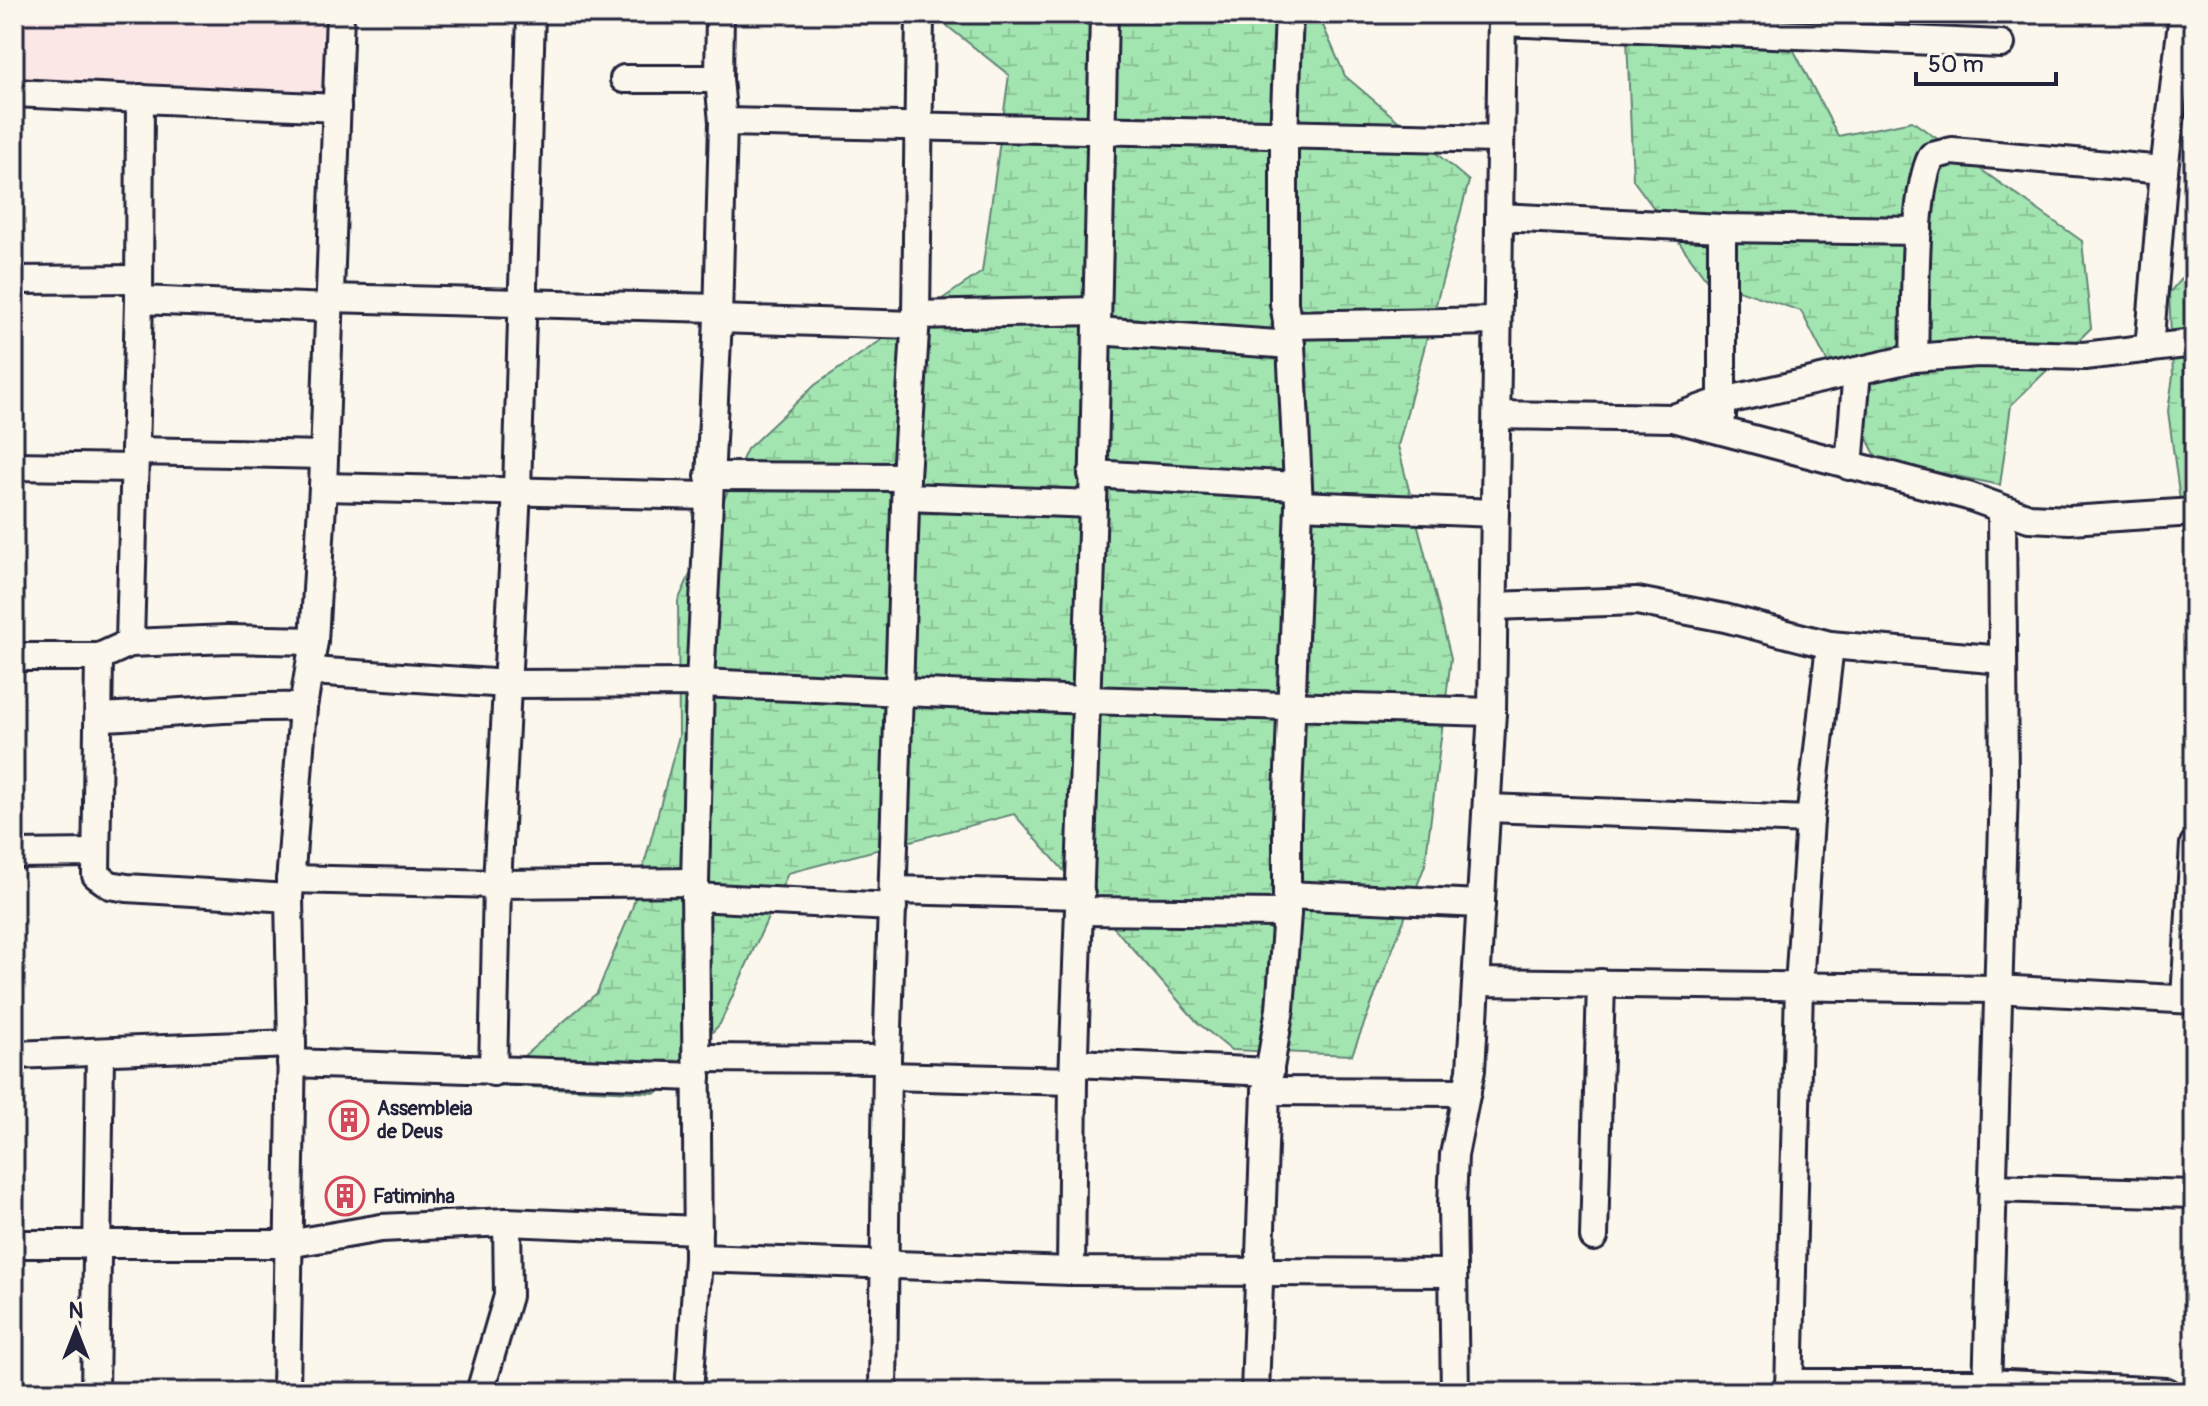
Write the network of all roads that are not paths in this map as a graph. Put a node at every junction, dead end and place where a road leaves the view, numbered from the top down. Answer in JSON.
{"nodes":[{"id":1,"x":340,"y":14,"type":"edge"},
{"id":2,"x":531,"y":14,"type":"edge"},
{"id":3,"x":720,"y":14,"type":"edge"},
{"id":4,"x":920,"y":14,"type":"edge"},
{"id":5,"x":1104,"y":14,"type":"edge"},
{"id":6,"x":1289,"y":14,"type":"edge"},
{"id":7,"x":2183,"y":14,"type":"edge"},
{"id":8,"x":1502,"y":18,"type":"edge"},
{"id":9,"x":2001,"y":44,"type":"dead end"},
{"id":10,"x":624,"y":79,"type":"dead end"},
{"id":11,"x":719,"y":79,"type":"junction"},
{"id":12,"x":14,"y":93,"type":"edge"},
{"id":13,"x":140,"y":98,"type":"junction"},
{"id":14,"x":337,"y":108,"type":"junction"},
{"id":15,"x":723,"y":122,"type":"junction"},
{"id":16,"x":920,"y":127,"type":"junction"},
{"id":17,"x":1101,"y":131,"type":"junction"},
{"id":18,"x":1284,"y":136,"type":"junction"},
{"id":19,"x":1500,"y":139,"type":"junction"},
{"id":20,"x":2164,"y":170,"type":"junction"},
{"id":21,"x":1499,"y":217,"type":"junction"},
{"id":22,"x":1722,"y":228,"type":"junction"},
{"id":23,"x":1918,"y":231,"type":"junction"},
{"id":24,"x":14,"y":280,"type":"edge"},
{"id":25,"x":139,"y":289,"type":"junction"},
{"id":26,"x":329,"y":303,"type":"junction"},
{"id":27,"x":521,"y":303,"type":"junction"},
{"id":28,"x":717,"y":313,"type":"junction"},
{"id":29,"x":915,"y":320,"type":"junction"},
{"id":30,"x":1097,"y":321,"type":"junction"},
{"id":31,"x":1497,"y":321,"type":"junction"},
{"id":32,"x":1289,"y":335,"type":"junction"},
{"id":33,"x":2194,"y":343,"type":"edge"},
{"id":34,"x":2149,"y":349,"type":"junction"},
{"id":35,"x":1914,"y":358,"type":"junction"},
{"id":36,"x":1857,"y":371,"type":"junction"},
{"id":37,"x":1719,"y":402,"type":"junction"},
{"id":38,"x":1497,"y":415,"type":"junction"},
{"id":39,"x":1673,"y":418,"type":"junction"},
{"id":40,"x":1725,"y":432,"type":"junction"},
{"id":41,"x":324,"y":455,"type":"junction"},
{"id":42,"x":135,"y":459,"type":"junction"},
{"id":43,"x":14,"y":466,"type":"edge"},
{"id":44,"x":1849,"y":466,"type":"junction"},
{"id":45,"x":1092,"y":474,"type":"junction"},
{"id":46,"x":709,"y":486,"type":"junction"},
{"id":47,"x":323,"y":487,"type":"junction"},
{"id":48,"x":906,"y":487,"type":"junction"},
{"id":49,"x":517,"y":490,"type":"junction"},
{"id":50,"x":1297,"y":496,"type":"junction"},
{"id":51,"x":1093,"y":504,"type":"junction"},
{"id":52,"x":2002,"y":510,"type":"junction"},
{"id":53,"x":2194,"y":512,"type":"edge"},
{"id":54,"x":1495,"y":513,"type":"junction"},
{"id":55,"x":1494,"y":606,"type":"junction"},
{"id":56,"x":314,"y":641,"type":"junction"},
{"id":57,"x":130,"y":643,"type":"junction"},
{"id":58,"x":1830,"y":645,"type":"junction"},
{"id":59,"x":14,"y":657,"type":"edge"},
{"id":60,"x":99,"y":657,"type":"junction"},
{"id":61,"x":2003,"y":660,"type":"junction"},
{"id":62,"x":311,"y":671,"type":"junction"},
{"id":63,"x":700,"y":683,"type":"junction"},
{"id":64,"x":508,"y":684,"type":"junction"},
{"id":65,"x":899,"y":691,"type":"junction"},
{"id":66,"x":1086,"y":700,"type":"junction"},
{"id":67,"x":1294,"y":704,"type":"junction"},
{"id":68,"x":303,"y":707,"type":"junction"},
{"id":69,"x":1492,"y":712,"type":"junction"},
{"id":70,"x":99,"y":717,"type":"junction"},
{"id":71,"x":1487,"y":808,"type":"junction"},
{"id":72,"x":1810,"y":820,"type":"junction"},
{"id":73,"x":2194,"y":844,"type":"edge"},
{"id":74,"x":94,"y":853,"type":"junction"},
{"id":75,"x":14,"y":854,"type":"edge"},
{"id":76,"x":497,"y":884,"type":"junction"},
{"id":77,"x":290,"y":889,"type":"junction"},
{"id":78,"x":695,"y":889,"type":"junction"},
{"id":79,"x":893,"y":898,"type":"junction"},
{"id":80,"x":1080,"y":903,"type":"junction"},
{"id":81,"x":1287,"y":904,"type":"junction"},
{"id":82,"x":1481,"y":904,"type":"junction"},
{"id":83,"x":1477,"y":982,"type":"junction"},
{"id":84,"x":1601,"y":983,"type":"junction"},
{"id":85,"x":1799,"y":986,"type":"junction"},
{"id":86,"x":1996,"y":989,"type":"junction"},
{"id":87,"x":2190,"y":999,"type":"edge"},
{"id":88,"x":100,"y":1054,"type":"junction"},
{"id":89,"x":292,"y":1054,"type":"junction"},
{"id":90,"x":14,"y":1055,"type":"edge"},
{"id":91,"x":698,"y":1067,"type":"junction"},
{"id":92,"x":887,"y":1067,"type":"junction"},
{"id":93,"x":493,"y":1072,"type":"junction"},
{"id":94,"x":1073,"y":1072,"type":"junction"},
{"id":95,"x":1268,"y":1082,"type":"junction"},
{"id":96,"x":1467,"y":1092,"type":"junction"},
{"id":97,"x":1992,"y":1188,"type":"junction"},
{"id":98,"x":2194,"y":1194,"type":"edge"},
{"id":99,"x":507,"y":1222,"type":"junction"},
{"id":100,"x":698,"y":1230,"type":"junction"},
{"id":101,"x":1594,"y":1237,"type":"dead end"},
{"id":102,"x":14,"y":1244,"type":"edge"},
{"id":103,"x":97,"y":1244,"type":"junction"},
{"id":104,"x":288,"y":1244,"type":"junction"},
{"id":105,"x":698,"y":1258,"type":"junction"},
{"id":106,"x":884,"y":1264,"type":"junction"},
{"id":107,"x":1071,"y":1271,"type":"junction"},
{"id":108,"x":1258,"y":1272,"type":"junction"},
{"id":109,"x":1453,"y":1273,"type":"junction"},
{"id":110,"x":1789,"y":1387,"type":"edge"},
{"id":111,"x":1987,"y":1388,"type":"edge"},
{"id":112,"x":95,"y":1392,"type":"edge"},
{"id":113,"x":286,"y":1392,"type":"edge"},
{"id":114,"x":480,"y":1392,"type":"edge"},
{"id":115,"x":689,"y":1392,"type":"edge"},
{"id":116,"x":883,"y":1392,"type":"edge"},
{"id":117,"x":1255,"y":1392,"type":"edge"},
{"id":118,"x":1455,"y":1392,"type":"edge"},
{"id":119,"x":2167,"y":1392,"type":"edge"}],
"edges":[{"from":1,"to":14,"type":"street"},
{"from":2,"to":27,"type":"street"},
{"from":3,"to":11,"type":"street"},
{"from":4,"to":16,"type":"street"},
{"from":5,"to":17,"type":"street"},
{"from":6,"to":18,"type":"street"},
{"from":7,"to":20,"type":"street"},
{"from":8,"to":9,"type":"street"},
{"from":8,"to":19,"type":"street"},
{"from":10,"to":11,"type":"street"},
{"from":11,"to":15,"type":"street"},
{"from":12,"to":13,"type":"street"},
{"from":13,"to":14,"type":"street"},
{"from":13,"to":25,"type":"street"},
{"from":14,"to":26,"type":"street"},
{"from":15,"to":16,"type":"street"},
{"from":15,"to":28,"type":"street"},
{"from":16,"to":17,"type":"street"},
{"from":16,"to":29,"type":"street"},
{"from":17,"to":18,"type":"street"},
{"from":17,"to":30,"type":"street"},
{"from":18,"to":19,"type":"street"},
{"from":18,"to":32,"type":"street"},
{"from":19,"to":21,"type":"street"},
{"from":20,"to":23,"type":"street"},
{"from":20,"to":34,"type":"street"},
{"from":21,"to":22,"type":"street"},
{"from":21,"to":31,"type":"street"},
{"from":22,"to":23,"type":"street"},
{"from":22,"to":37,"type":"street"},
{"from":23,"to":35,"type":"street"},
{"from":24,"to":25,"type":"street"},
{"from":25,"to":26,"type":"street"},
{"from":25,"to":42,"type":"street"},
{"from":26,"to":27,"type":"street"},
{"from":26,"to":41,"type":"street"},
{"from":27,"to":28,"type":"street"},
{"from":27,"to":49,"type":"street"},
{"from":28,"to":29,"type":"street"},
{"from":28,"to":46,"type":"street"},
{"from":29,"to":30,"type":"street"},
{"from":29,"to":48,"type":"street"},
{"from":30,"to":32,"type":"street"},
{"from":30,"to":45,"type":"street"},
{"from":31,"to":32,"type":"street"},
{"from":31,"to":38,"type":"street"},
{"from":32,"to":50,"type":"street"},
{"from":33,"to":34,"type":"street"},
{"from":34,"to":35,"type":"street"},
{"from":35,"to":36,"type":"street"},
{"from":36,"to":37,"type":"street"},
{"from":36,"to":44,"type":"street"},
{"from":37,"to":39,"type":"street"},
{"from":37,"to":40,"type":"street"},
{"from":38,"to":39,"type":"street"},
{"from":38,"to":54,"type":"street"},
{"from":39,"to":40,"type":"street"},
{"from":40,"to":44,"type":"street"},
{"from":41,"to":42,"type":"street"},
{"from":41,"to":47,"type":"street"},
{"from":42,"to":43,"type":"street"},
{"from":42,"to":57,"type":"street"},
{"from":44,"to":52,"type":"street"},
{"from":45,"to":50,"type":"street"},
{"from":45,"to":51,"type":"street"},
{"from":46,"to":48,"type":"street"},
{"from":46,"to":49,"type":"street"},
{"from":46,"to":63,"type":"street"},
{"from":47,"to":49,"type":"street"},
{"from":47,"to":56,"type":"street"},
{"from":48,"to":51,"type":"street"},
{"from":48,"to":65,"type":"street"},
{"from":49,"to":64,"type":"street"},
{"from":50,"to":54,"type":"street"},
{"from":50,"to":67,"type":"street"},
{"from":51,"to":66,"type":"street"},
{"from":52,"to":53,"type":"street"},
{"from":52,"to":61,"type":"street"},
{"from":54,"to":55,"type":"street"},
{"from":55,"to":58,"type":"street"},
{"from":55,"to":69,"type":"street"},
{"from":56,"to":57,"type":"street"},
{"from":56,"to":62,"type":"street"},
{"from":57,"to":60,"type":"street"},
{"from":58,"to":61,"type":"street"},
{"from":58,"to":72,"type":"street"},
{"from":59,"to":60,"type":"street"},
{"from":60,"to":70,"type":"street"},
{"from":61,"to":86,"type":"street"},
{"from":62,"to":64,"type":"street"},
{"from":62,"to":68,"type":"street"},
{"from":63,"to":64,"type":"street"},
{"from":63,"to":65,"type":"street"},
{"from":63,"to":78,"type":"street"},
{"from":64,"to":76,"type":"street"},
{"from":65,"to":66,"type":"street"},
{"from":65,"to":79,"type":"street"},
{"from":66,"to":67,"type":"street"},
{"from":66,"to":80,"type":"street"},
{"from":67,"to":69,"type":"street"},
{"from":67,"to":81,"type":"street"},
{"from":68,"to":70,"type":"street"},
{"from":68,"to":77,"type":"street"},
{"from":69,"to":71,"type":"street"},
{"from":70,"to":74,"type":"street"},
{"from":71,"to":72,"type":"street"},
{"from":71,"to":82,"type":"street"},
{"from":72,"to":85,"type":"street"},
{"from":73,"to":87,"type":"street"},
{"from":74,"to":75,"type":"street"},
{"from":74,"to":77,"type":"street"},
{"from":76,"to":77,"type":"street"},
{"from":76,"to":78,"type":"street"},
{"from":76,"to":93,"type":"street"},
{"from":77,"to":89,"type":"street"},
{"from":78,"to":79,"type":"street"},
{"from":78,"to":91,"type":"street"},
{"from":79,"to":80,"type":"street"},
{"from":79,"to":92,"type":"street"},
{"from":80,"to":81,"type":"street"},
{"from":80,"to":94,"type":"street"},
{"from":81,"to":82,"type":"street"},
{"from":81,"to":95,"type":"street"},
{"from":82,"to":83,"type":"street"},
{"from":83,"to":84,"type":"street"},
{"from":83,"to":96,"type":"street"},
{"from":84,"to":85,"type":"street"},
{"from":84,"to":101,"type":"street"},
{"from":85,"to":86,"type":"street"},
{"from":85,"to":110,"type":"street"},
{"from":86,"to":87,"type":"street"},
{"from":86,"to":97,"type":"street"},
{"from":88,"to":89,"type":"street"},
{"from":88,"to":90,"type":"street"},
{"from":88,"to":103,"type":"street"},
{"from":89,"to":93,"type":"street"},
{"from":89,"to":104,"type":"street"},
{"from":91,"to":92,"type":"street"},
{"from":91,"to":93,"type":"street"},
{"from":91,"to":100,"type":"street"},
{"from":92,"to":94,"type":"street"},
{"from":92,"to":106,"type":"street"},
{"from":94,"to":95,"type":"street"},
{"from":94,"to":107,"type":"street"},
{"from":95,"to":96,"type":"street"},
{"from":95,"to":108,"type":"street"},
{"from":96,"to":109,"type":"street"},
{"from":97,"to":98,"type":"street"},
{"from":97,"to":111,"type":"street"},
{"from":99,"to":100,"type":"street"},
{"from":99,"to":104,"type":"street"},
{"from":99,"to":114,"type":"street"},
{"from":100,"to":105,"type":"street"},
{"from":102,"to":103,"type":"street"},
{"from":103,"to":104,"type":"street"},
{"from":103,"to":112,"type":"street"},
{"from":104,"to":113,"type":"street"},
{"from":105,"to":106,"type":"street"},
{"from":105,"to":115,"type":"street"},
{"from":106,"to":107,"type":"street"},
{"from":106,"to":116,"type":"street"},
{"from":107,"to":108,"type":"street"},
{"from":108,"to":109,"type":"street"},
{"from":108,"to":117,"type":"street"},
{"from":109,"to":118,"type":"street"},
{"from":110,"to":111,"type":"street"},
{"from":111,"to":119,"type":"street"}]}
